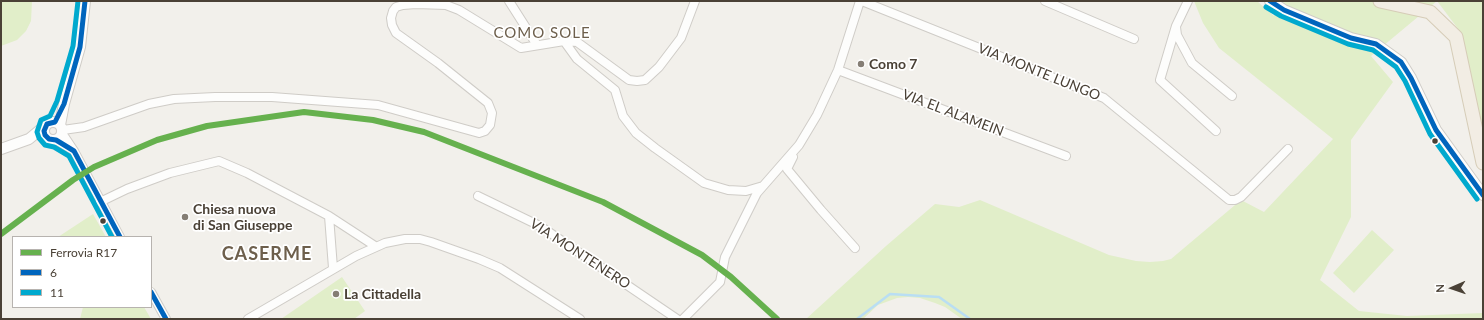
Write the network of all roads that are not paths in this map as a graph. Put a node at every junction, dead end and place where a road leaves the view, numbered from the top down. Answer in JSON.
{"nodes":[{"id":1,"x":85,"y":1,"type":"edge"},
{"id":2,"x":509,"y":1,"type":"edge"},
{"id":3,"x":695,"y":1,"type":"edge"},
{"id":4,"x":861,"y":1,"type":"edge"},
{"id":5,"x":1045,"y":1,"type":"edge"},
{"id":6,"x":1188,"y":1,"type":"edge"},
{"id":7,"x":1270,"y":1,"type":"edge"},
{"id":8,"x":1380,"y":1,"type":"edge"},
{"id":9,"x":1176,"y":26,"type":"junction"},
{"id":10,"x":1134,"y":39,"type":"dead end"},
{"id":11,"x":564,"y":41,"type":"junction"},
{"id":12,"x":537,"y":45,"type":"junction"},
{"id":13,"x":838,"y":70,"type":"junction"},
{"id":14,"x":1232,"y":96,"type":"dead end"},
{"id":15,"x":56,"y":131,"type":"junction"},
{"id":16,"x":1216,"y":131,"type":"dead end"},
{"id":17,"x":29,"y":139,"type":"junction"},
{"id":18,"x":799,"y":146,"type":"junction"},
{"id":19,"x":1,"y":149,"type":"edge"},
{"id":20,"x":1288,"y":149,"type":"dead end"},
{"id":21,"x":1066,"y":156,"type":"dead end"},
{"id":22,"x":1483,"y":163,"type":"edge"},
{"id":23,"x":764,"y":186,"type":"junction"},
{"id":24,"x":1483,"y":195,"type":"edge"},
{"id":25,"x":478,"y":196,"type":"dead end"},
{"id":26,"x":100,"y":202,"type":"junction"},
{"id":27,"x":330,"y":216,"type":"junction"},
{"id":28,"x":119,"y":236,"type":"edge"},
{"id":29,"x":375,"y":246,"type":"junction"},
{"id":30,"x":855,"y":248,"type":"dead end"},
{"id":31,"x":333,"y":268,"type":"junction"},
{"id":32,"x":152,"y":294,"type":"edge"},
{"id":33,"x":252,"y":318,"type":"edge"},
{"id":34,"x":166,"y":319,"type":"edge"},
{"id":35,"x":580,"y":319,"type":"edge"},
{"id":36,"x":677,"y":319,"type":"edge"},
{"id":37,"x":683,"y":319,"type":"edge"}],
"edges":[{"from":1,"to":15,"type":"street"},
{"from":2,"to":12,"type":"street"},
{"from":3,"to":11,"type":"street"},
{"from":4,"to":13,"type":"street"},
{"from":4,"to":20,"type":"street","name":"VIA MONTE LUNGO"},
{"from":5,"to":10,"type":"street"},
{"from":6,"to":9,"type":"street"},
{"from":7,"to":24,"type":"street"},
{"from":8,"to":22,"type":"main road"},
{"from":9,"to":14,"type":"street"},
{"from":9,"to":16,"type":"street"},
{"from":11,"to":12,"type":"street"},
{"from":11,"to":23,"type":"street"},
{"from":12,"to":15,"type":"street"},
{"from":13,"to":18,"type":"street"},
{"from":13,"to":21,"type":"street","name":"VIA EL ALAMEIN"},
{"from":15,"to":17,"type":"street"},
{"from":15,"to":17,"type":"street"},
{"from":15,"to":26,"type":"street"},
{"from":17,"to":19,"type":"street"},
{"from":18,"to":23,"type":"street"},
{"from":18,"to":30,"type":"street"},
{"from":23,"to":37,"type":"street"},
{"from":25,"to":36,"type":"street","name":"VIA MONTENERO"},
{"from":26,"to":27,"type":"street"},
{"from":26,"to":28,"type":"street"},
{"from":27,"to":29,"type":"street"},
{"from":27,"to":31,"type":"street"},
{"from":29,"to":31,"type":"street"},
{"from":29,"to":35,"type":"street"},
{"from":31,"to":33,"type":"street"},
{"from":32,"to":34,"type":"street"}]}
